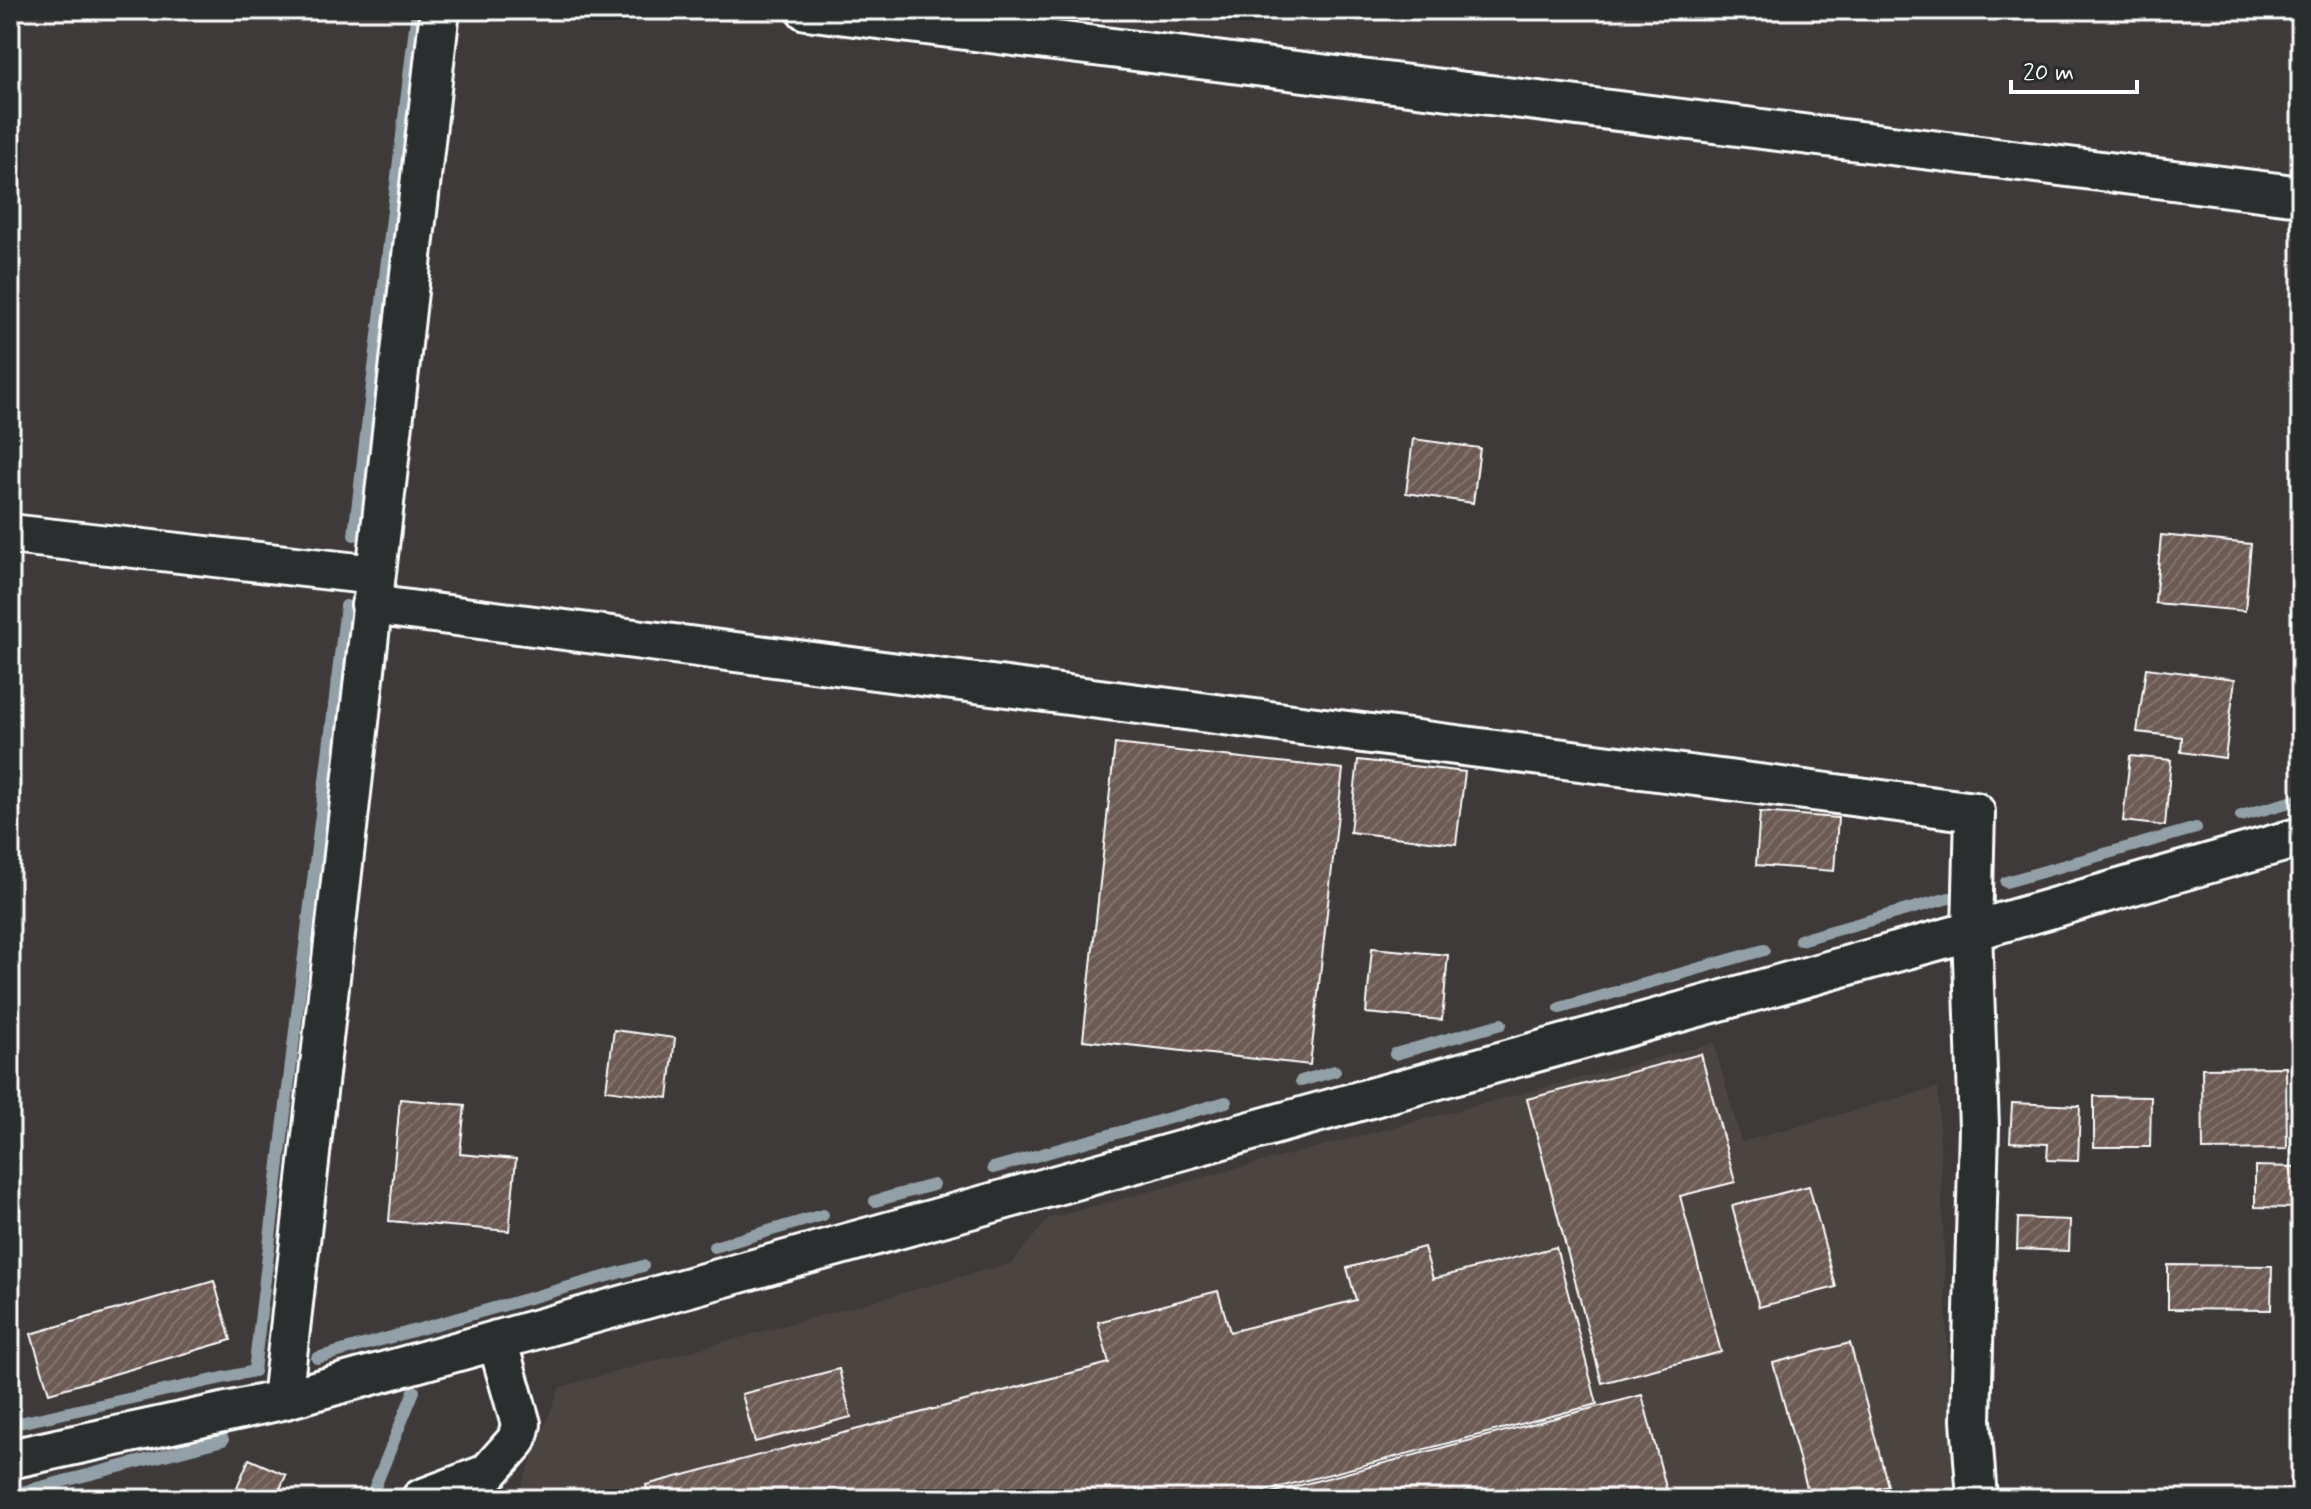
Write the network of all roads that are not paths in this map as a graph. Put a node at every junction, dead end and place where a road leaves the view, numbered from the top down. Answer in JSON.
{"nodes":[{"id":1,"x":440,"y":10,"type":"edge"},
{"id":2,"x":806,"y":10,"type":"edge"},
{"id":3,"x":2301,"y":196,"type":"edge"},
{"id":4,"x":10,"y":534,"type":"edge"},
{"id":5,"x":373,"y":590,"type":"junction"},
{"id":6,"x":2301,"y":837,"type":"edge"},
{"id":7,"x":1972,"y":931,"type":"junction"},
{"id":8,"x":497,"y":1340,"type":"junction"},
{"id":9,"x":282,"y":1400,"type":"junction"},
{"id":10,"x":10,"y":1459,"type":"edge"},
{"id":11,"x":421,"y":1499,"type":"edge"},
{"id":12,"x":1977,"y":1499,"type":"edge"}],
"edges":[{"from":1,"to":5,"type":"street"},
{"from":2,"to":3,"type":"street"},
{"from":4,"to":5,"type":"street"},
{"from":5,"to":7,"type":"street"},
{"from":5,"to":9,"type":"street"},
{"from":6,"to":7,"type":"street"},
{"from":7,"to":8,"type":"street"},
{"from":7,"to":12,"type":"street"},
{"from":8,"to":9,"type":"street"},
{"from":8,"to":11,"type":"street"},
{"from":9,"to":10,"type":"street"}]}
